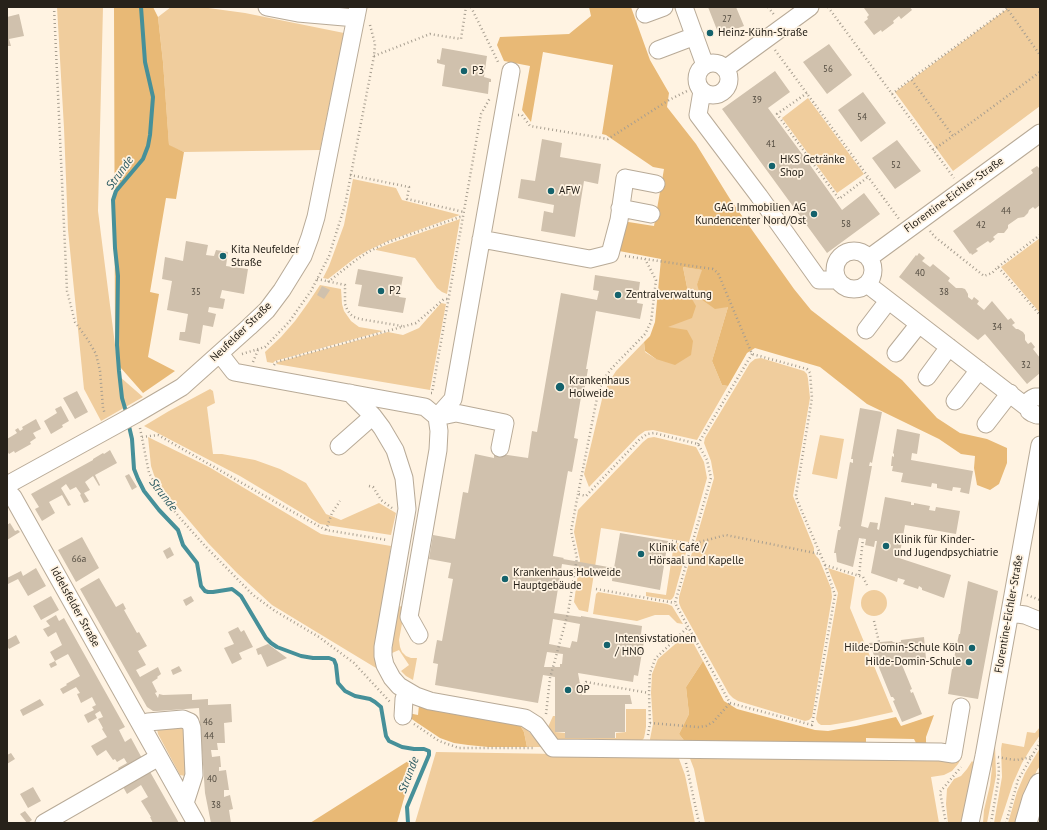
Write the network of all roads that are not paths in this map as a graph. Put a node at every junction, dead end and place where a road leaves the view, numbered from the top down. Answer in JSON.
{"nodes":[{"id":1,"x":267,"y":7,"type":"edge"},
{"id":2,"x":664,"y":7,"type":"edge"},
{"id":3,"x":684,"y":7,"type":"edge"},
{"id":4,"x":810,"y":7,"type":"edge"},
{"id":5,"x":357,"y":12,"type":"edge"},
{"id":6,"x":645,"y":14,"type":"dead end"},
{"id":7,"x":695,"y":36,"type":"junction"},
{"id":8,"x":658,"y":50,"type":"dead end"},
{"id":9,"x":705,"y":65,"type":"junction"},
{"id":10,"x":725,"y":69,"type":"junction"},
{"id":11,"x":511,"y":71,"type":"road end"},
{"id":12,"x":700,"y":89,"type":"junction"},
{"id":13,"x":1040,"y":132,"type":"edge"},
{"id":14,"x":656,"y":184,"type":"dead end"},
{"id":15,"x":620,"y":208,"type":"junction"},
{"id":16,"x":651,"y":214,"type":"dead end"},
{"id":17,"x":481,"y":239,"type":"junction"},
{"id":18,"x":869,"y":258,"type":"junction"},
{"id":19,"x":837,"y":280,"type":"junction"},
{"id":20,"x":867,"y":284,"type":"junction"},
{"id":21,"x":888,"y":301,"type":"junction"},
{"id":22,"x":919,"y":324,"type":"junction"},
{"id":23,"x":866,"y":330,"type":"dead end"},
{"id":24,"x":949,"y":347,"type":"junction"},
{"id":25,"x":896,"y":353,"type":"dead end"},
{"id":26,"x":220,"y":354,"type":"junction"},
{"id":27,"x":979,"y":370,"type":"junction"},
{"id":28,"x":927,"y":377,"type":"dead end"},
{"id":29,"x":350,"y":393,"type":"junction"},
{"id":30,"x":1010,"y":393,"type":"junction"},
{"id":31,"x":955,"y":401,"type":"dead end"},
{"id":32,"x":1036,"y":406,"type":"edge"},
{"id":33,"x":373,"y":416,"type":"junction"},
{"id":34,"x":437,"y":416,"type":"junction"},
{"id":35,"x":986,"y":424,"type":"dead end"},
{"id":36,"x":1040,"y":445,"type":"edge"},
{"id":37,"x":339,"y":446,"type":"dead end"},
{"id":38,"x":500,"y":448,"type":"dead end"},
{"id":39,"x":7,"y":485,"type":"edge"},
{"id":40,"x":7,"y":491,"type":"edge"},
{"id":41,"x":1010,"y":612,"type":"junction"},
{"id":42,"x":1040,"y":621,"type":"edge"},
{"id":43,"x":419,"y":634,"type":"dead end"},
{"id":44,"x":407,"y":691,"type":"junction"},
{"id":45,"x":961,"y":707,"type":"dead end"},
{"id":46,"x":403,"y":716,"type":"road end"},
{"id":47,"x":141,"y":725,"type":"junction"},
{"id":48,"x":159,"y":757,"type":"junction"},
{"id":49,"x":978,"y":784,"type":"junction"},
{"id":50,"x":1040,"y":784,"type":"edge"},
{"id":51,"x":185,"y":803,"type":"junction"},
{"id":52,"x":44,"y":823,"type":"edge"},
{"id":53,"x":196,"y":823,"type":"edge"},
{"id":54,"x":970,"y":823,"type":"edge"},
{"id":55,"x":978,"y":823,"type":"edge"},
{"id":56,"x":1026,"y":823,"type":"edge"}],
"edges":[{"from":1,"to":5,"type":"street"},
{"from":2,"to":6,"type":"street"},
{"from":3,"to":7,"type":"street"},
{"from":4,"to":10,"type":"street"},
{"from":5,"to":26,"type":"street","name":"Neufelder Straße"},
{"from":7,"to":8,"type":"street"},
{"from":7,"to":9,"type":"street"},
{"from":9,"to":10,"type":"street"},
{"from":9,"to":12,"type":"street"},
{"from":10,"to":12,"type":"street"},
{"from":11,"to":17,"type":"street"},
{"from":12,"to":19,"type":"street"},
{"from":13,"to":18,"type":"street","name":"Florentine-Eichler-Straße"},
{"from":14,"to":15,"type":"street"},
{"from":15,"to":16,"type":"street"},
{"from":15,"to":17,"type":"street"},
{"from":17,"to":34,"type":"street"},
{"from":18,"to":19,"type":"street"},
{"from":18,"to":20,"type":"street"},
{"from":19,"to":20,"type":"street"},
{"from":20,"to":21,"type":"street"},
{"from":21,"to":22,"type":"street"},
{"from":21,"to":23,"type":"street"},
{"from":22,"to":24,"type":"street"},
{"from":22,"to":25,"type":"street"},
{"from":24,"to":27,"type":"street"},
{"from":24,"to":28,"type":"street"},
{"from":26,"to":29,"type":"street"},
{"from":26,"to":39,"type":"street","name":"Neufelder Straße"},
{"from":27,"to":30,"type":"street"},
{"from":27,"to":31,"type":"street"},
{"from":29,"to":33,"type":"street"},
{"from":29,"to":34,"type":"street"},
{"from":30,"to":32,"type":"street"},
{"from":30,"to":35,"type":"street"},
{"from":33,"to":37,"type":"street"},
{"from":33,"to":44,"type":"street"},
{"from":34,"to":38,"type":"street"},
{"from":34,"to":43,"type":"street"},
{"from":36,"to":41,"type":"street","name":"Florentine-Eichler-Straße"},
{"from":40,"to":47,"type":"street","name":"Iddelsfelder Straße"},
{"from":41,"to":42,"type":"street"},
{"from":41,"to":49,"type":"street","name":"Florentine-Eichler-Straße"},
{"from":44,"to":45,"type":"street"},
{"from":44,"to":46,"type":"street"},
{"from":47,"to":48,"type":"street","name":"Iddelsfelder Straße"},
{"from":47,"to":51,"type":"street"},
{"from":48,"to":51,"type":"street","name":"Iddelsfelder Straße"},
{"from":48,"to":52,"type":"street"},
{"from":49,"to":54,"type":"street","name":"Florentine-Eichler-Straße"},
{"from":49,"to":55,"type":"street","name":"Florentine-Eichler-Straße"},
{"from":50,"to":56,"type":"main road"},
{"from":51,"to":53,"type":"street","name":"Iddelsfelder Straße"}]}
